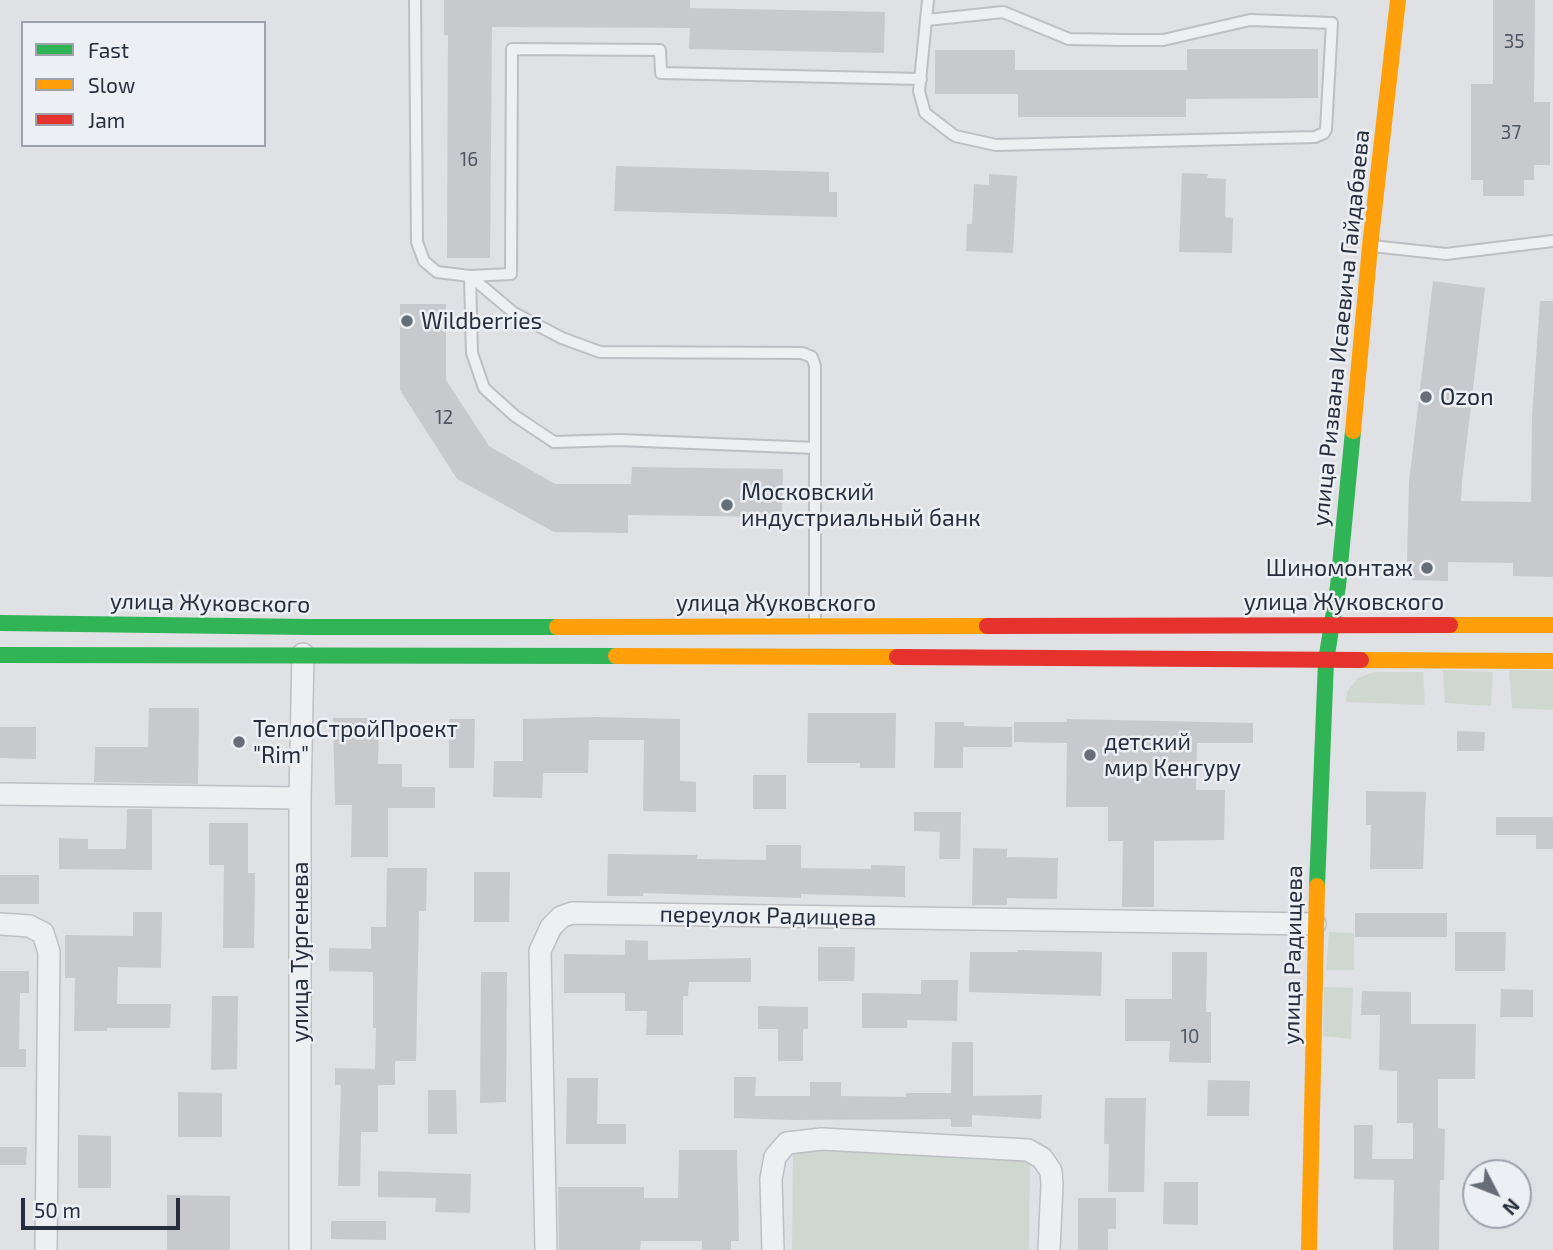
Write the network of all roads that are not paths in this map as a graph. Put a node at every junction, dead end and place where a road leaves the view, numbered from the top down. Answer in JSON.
{"nodes":[{"id":1,"x":415,"y":0,"type":"edge"},
{"id":2,"x":928,"y":0,"type":"edge"},
{"id":3,"x":1398,"y":0,"type":"edge"},
{"id":4,"x":927,"y":20,"type":"junction"},
{"id":5,"x":921,"y":79,"type":"junction"},
{"id":6,"x":1553,"y":241,"type":"edge"},
{"id":7,"x":1370,"y":246,"type":"junction"},
{"id":8,"x":470,"y":276,"type":"junction"},
{"id":9,"x":815,"y":448,"type":"junction"},
{"id":10,"x":0,"y":623,"type":"edge"},
{"id":11,"x":1333,"y":624,"type":"junction"},
{"id":12,"x":815,"y":625,"type":"junction"},
{"id":13,"x":1553,"y":625,"type":"edge"},
{"id":14,"x":303,"y":654,"type":"junction"},
{"id":15,"x":0,"y":655,"type":"edge"},
{"id":16,"x":1326,"y":660,"type":"junction"},
{"id":17,"x":1553,"y":661,"type":"edge"},
{"id":18,"x":0,"y":794,"type":"edge"},
{"id":19,"x":300,"y":798,"type":"junction"},
{"id":20,"x":1315,"y":924,"type":"junction"},
{"id":21,"x":0,"y":925,"type":"edge"},
{"id":22,"x":46,"y":1250,"type":"edge"},
{"id":23,"x":300,"y":1250,"type":"edge"},
{"id":24,"x":546,"y":1250,"type":"edge"},
{"id":25,"x":773,"y":1250,"type":"edge"},
{"id":26,"x":1049,"y":1250,"type":"edge"},
{"id":27,"x":1309,"y":1250,"type":"edge"}],
"edges":[{"from":1,"to":8,"type":"lane"},
{"from":2,"to":4,"type":"lane"},
{"from":3,"to":7,"type":"main road","name":"улица Ризвана Исаевича Гайдабаева"},
{"from":4,"to":5,"type":"lane"},
{"from":4,"to":5,"type":"lane"},
{"from":5,"to":8,"type":"lane"},
{"from":6,"to":7,"type":"lane"},
{"from":7,"to":11,"type":"main road","name":"улица Ризвана Исаевича Гайдабаева"},
{"from":8,"to":9,"type":"lane"},
{"from":8,"to":9,"type":"lane"},
{"from":9,"to":12,"type":"lane"},
{"from":10,"to":12,"type":"main road","name":"улица Жуковского"},
{"from":11,"to":12,"type":"main road","name":"улица Жуковского"},
{"from":11,"to":13,"type":"main road","name":"улица Жуковского"},
{"from":11,"to":16,"type":"main road","name":"улица Ризвана Исаевича Гайдабаева"},
{"from":14,"to":15,"type":"main road"},
{"from":14,"to":16,"type":"main road"},
{"from":14,"to":19,"type":"street","name":"улица Тургенева"},
{"from":16,"to":17,"type":"main road"},
{"from":16,"to":20,"type":"main road","name":"улица Радищева"},
{"from":18,"to":19,"type":"street"},
{"from":19,"to":23,"type":"street","name":"улица Тургенева"},
{"from":20,"to":24,"type":"street","name":"переулок Радищева"},
{"from":20,"to":27,"type":"main road","name":"улица Радищева"},
{"from":21,"to":22,"type":"street"},
{"from":25,"to":26,"type":"street"}]}
